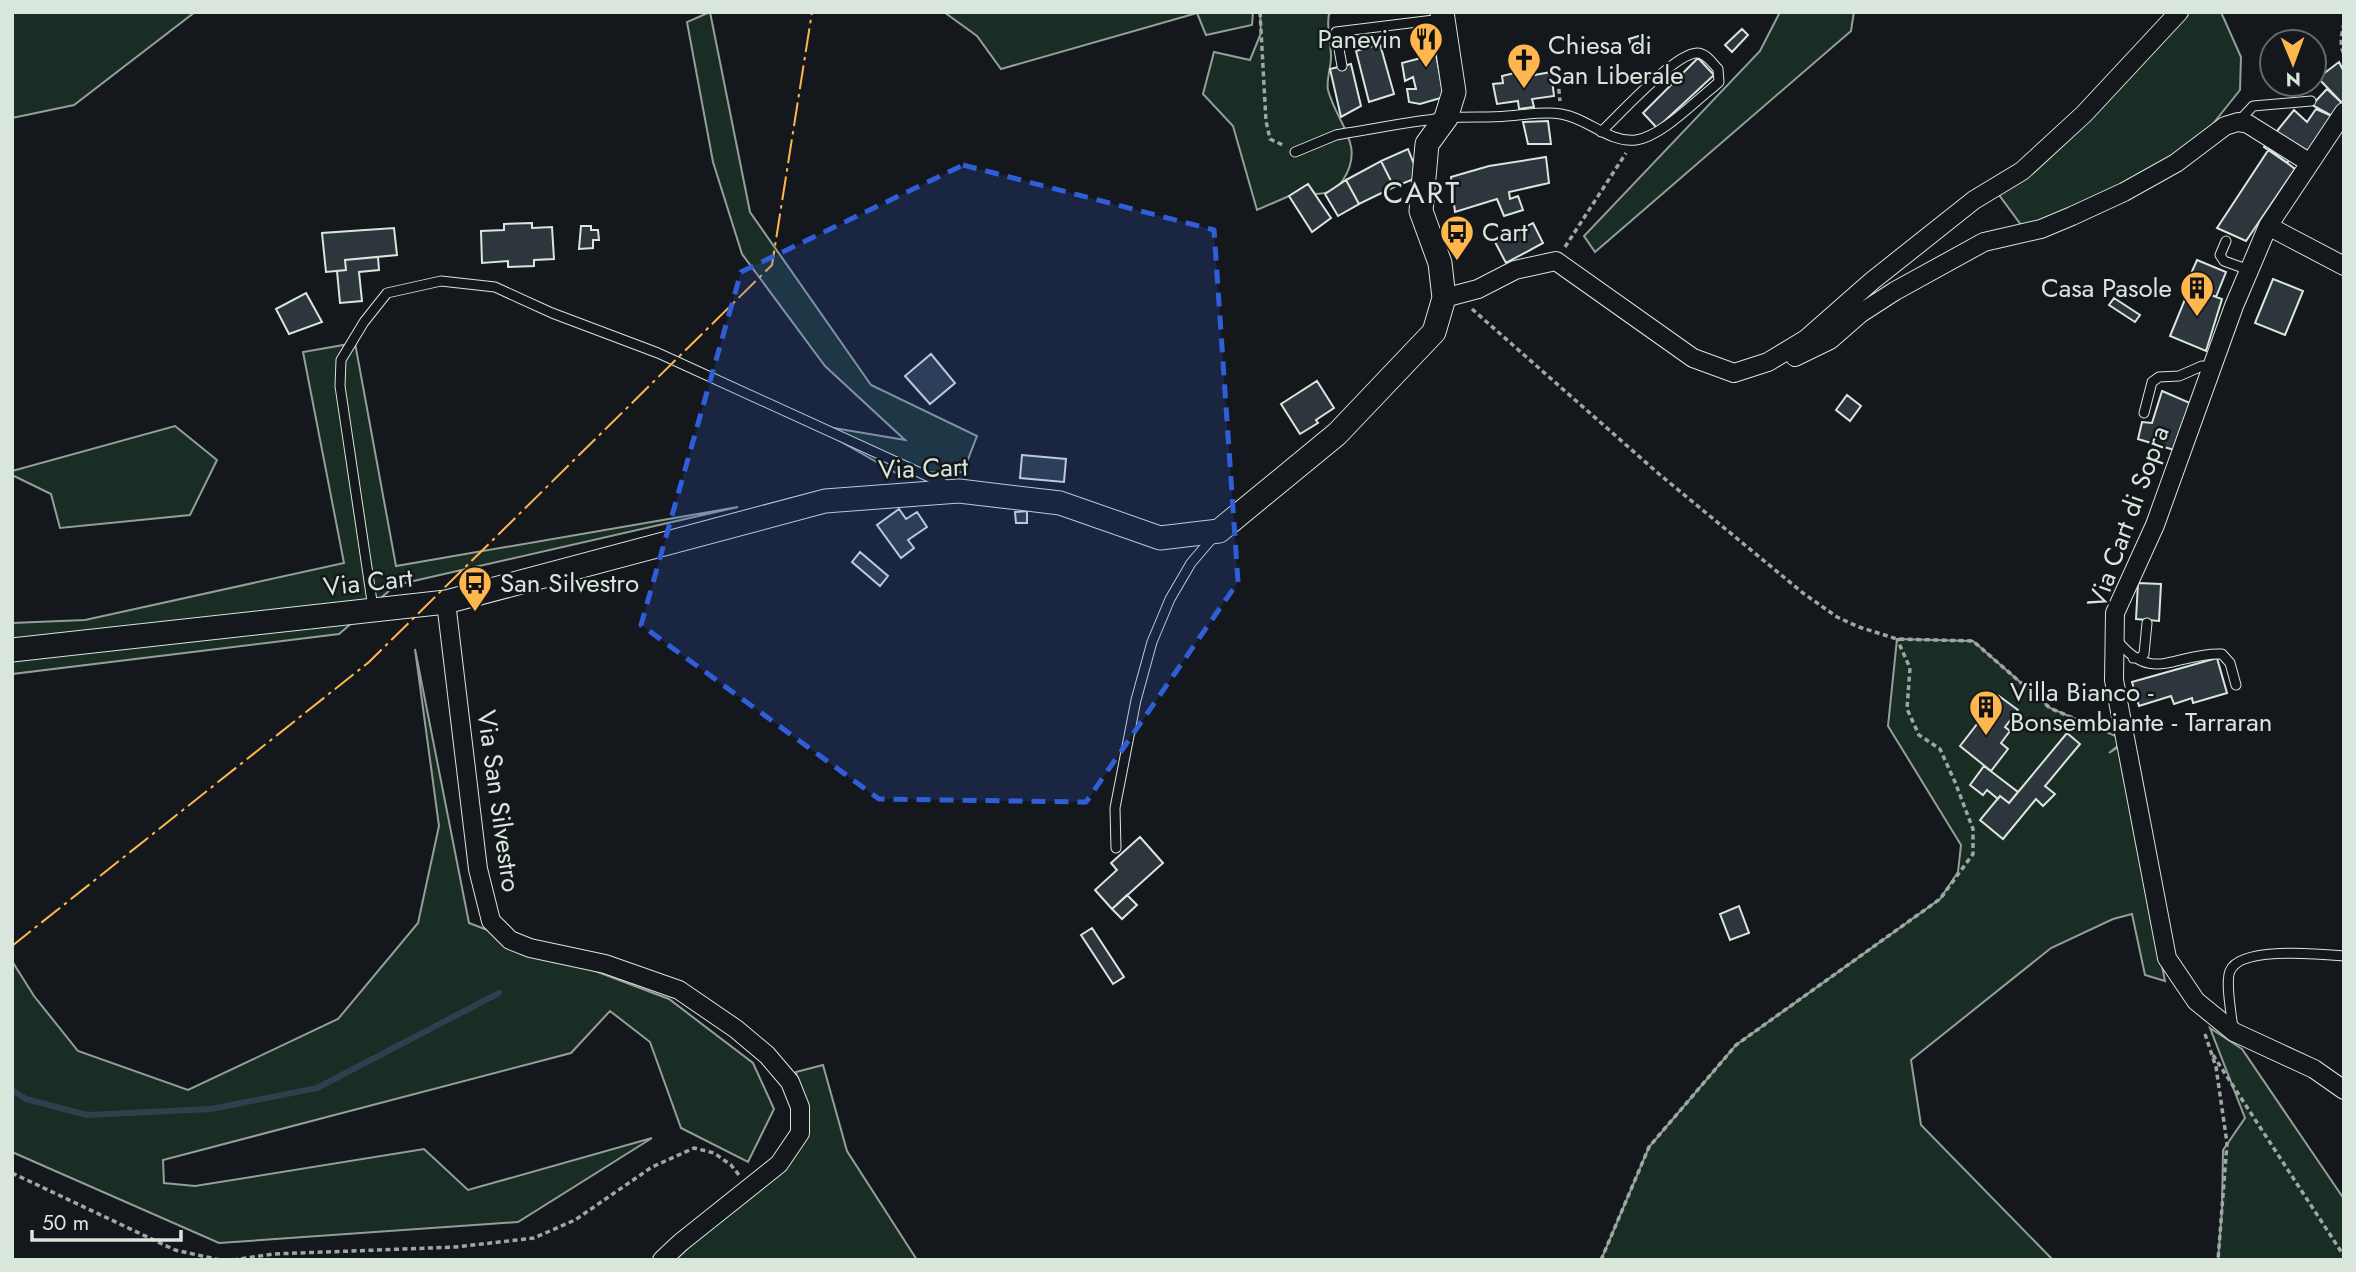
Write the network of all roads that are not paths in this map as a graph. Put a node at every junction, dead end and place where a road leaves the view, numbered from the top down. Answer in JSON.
{"nodes":[{"id":1,"x":2179,"y":12,"type":"edge"},
{"id":2,"x":1443,"y":15,"type":"edge"},
{"id":3,"x":1342,"y":66,"type":"dead end"},
{"id":4,"x":2311,"y":101,"type":"dead end"},
{"id":5,"x":2344,"y":112,"type":"edge"},
{"id":6,"x":1446,"y":118,"type":"junction"},
{"id":7,"x":2238,"y":122,"type":"junction"},
{"id":8,"x":1601,"y":132,"type":"junction"},
{"id":9,"x":1295,"y":152,"type":"road end"},
{"id":10,"x":2310,"y":163,"type":"junction"},
{"id":11,"x":2268,"y":226,"type":"junction"},
{"id":12,"x":2226,"y":241,"type":"dead end"},
{"id":13,"x":2344,"y":266,"type":"edge"},
{"id":14,"x":2249,"y":270,"type":"junction"},
{"id":15,"x":1444,"y":298,"type":"junction"},
{"id":16,"x":2212,"y":368,"type":"junction"},
{"id":17,"x":1734,"y":373,"type":"junction"},
{"id":18,"x":2144,"y":413,"type":"dead end"},
{"id":19,"x":959,"y":491,"type":"junction"},
{"id":20,"x":1219,"y":531,"type":"junction"},
{"id":21,"x":446,"y":602,"type":"junction"},
{"id":22,"x":374,"y":610,"type":"junction"},
{"id":23,"x":2147,"y":623,"type":"dead end"},
{"id":24,"x":2115,"y":638,"type":"junction"},
{"id":25,"x":12,"y":650,"type":"edge"},
{"id":26,"x":2133,"y":658,"type":"junction"},
{"id":27,"x":2236,"y":685,"type":"dead end"},
{"id":28,"x":1116,"y":848,"type":"dead end"},
{"id":29,"x":2344,"y":956,"type":"edge"},
{"id":30,"x":2234,"y":1032,"type":"junction"},
{"id":31,"x":2344,"y":1090,"type":"edge"},
{"id":32,"x":662,"y":1260,"type":"edge"}],
"edges":[{"from":1,"to":17,"type":"street"},
{"from":2,"to":3,"type":"lane"},
{"from":2,"to":6,"type":"street"},
{"from":4,"to":7,"type":"lane"},
{"from":5,"to":10,"type":"street","name":"Via Cart di Sopra"},
{"from":6,"to":8,"type":"lane"},
{"from":6,"to":9,"type":"lane"},
{"from":6,"to":15,"type":"street"},
{"from":7,"to":10,"type":"street"},
{"from":7,"to":17,"type":"street"},
{"from":8,"to":8,"type":"lane"},
{"from":10,"to":11,"type":"street","name":"Via Cart di Sopra"},
{"from":11,"to":13,"type":"street"},
{"from":11,"to":14,"type":"street","name":"Via Cart di Sopra"},
{"from":12,"to":14,"type":"lane"},
{"from":14,"to":16,"type":"street","name":"Via Cart di Sopra"},
{"from":15,"to":17,"type":"street"},
{"from":15,"to":20,"type":"street"},
{"from":16,"to":18,"type":"lane"},
{"from":16,"to":24,"type":"street","name":"Via Cart di Sopra"},
{"from":19,"to":20,"type":"street","name":"Via Cart"},
{"from":19,"to":21,"type":"street","name":"Via Cart"},
{"from":19,"to":22,"type":"lane"},
{"from":20,"to":28,"type":"lane"},
{"from":21,"to":22,"type":"street","name":"Via Cart"},
{"from":21,"to":32,"type":"street","name":"Via San Silvestro"},
{"from":22,"to":25,"type":"street","name":"Via Cart"},
{"from":23,"to":26,"type":"lane"},
{"from":24,"to":26,"type":"lane"},
{"from":24,"to":30,"type":"street","name":"Via Cart di Sopra"},
{"from":26,"to":27,"type":"lane"},
{"from":29,"to":30,"type":"lane"},
{"from":30,"to":31,"type":"street","name":"Via Cart di Sopra"}]}
